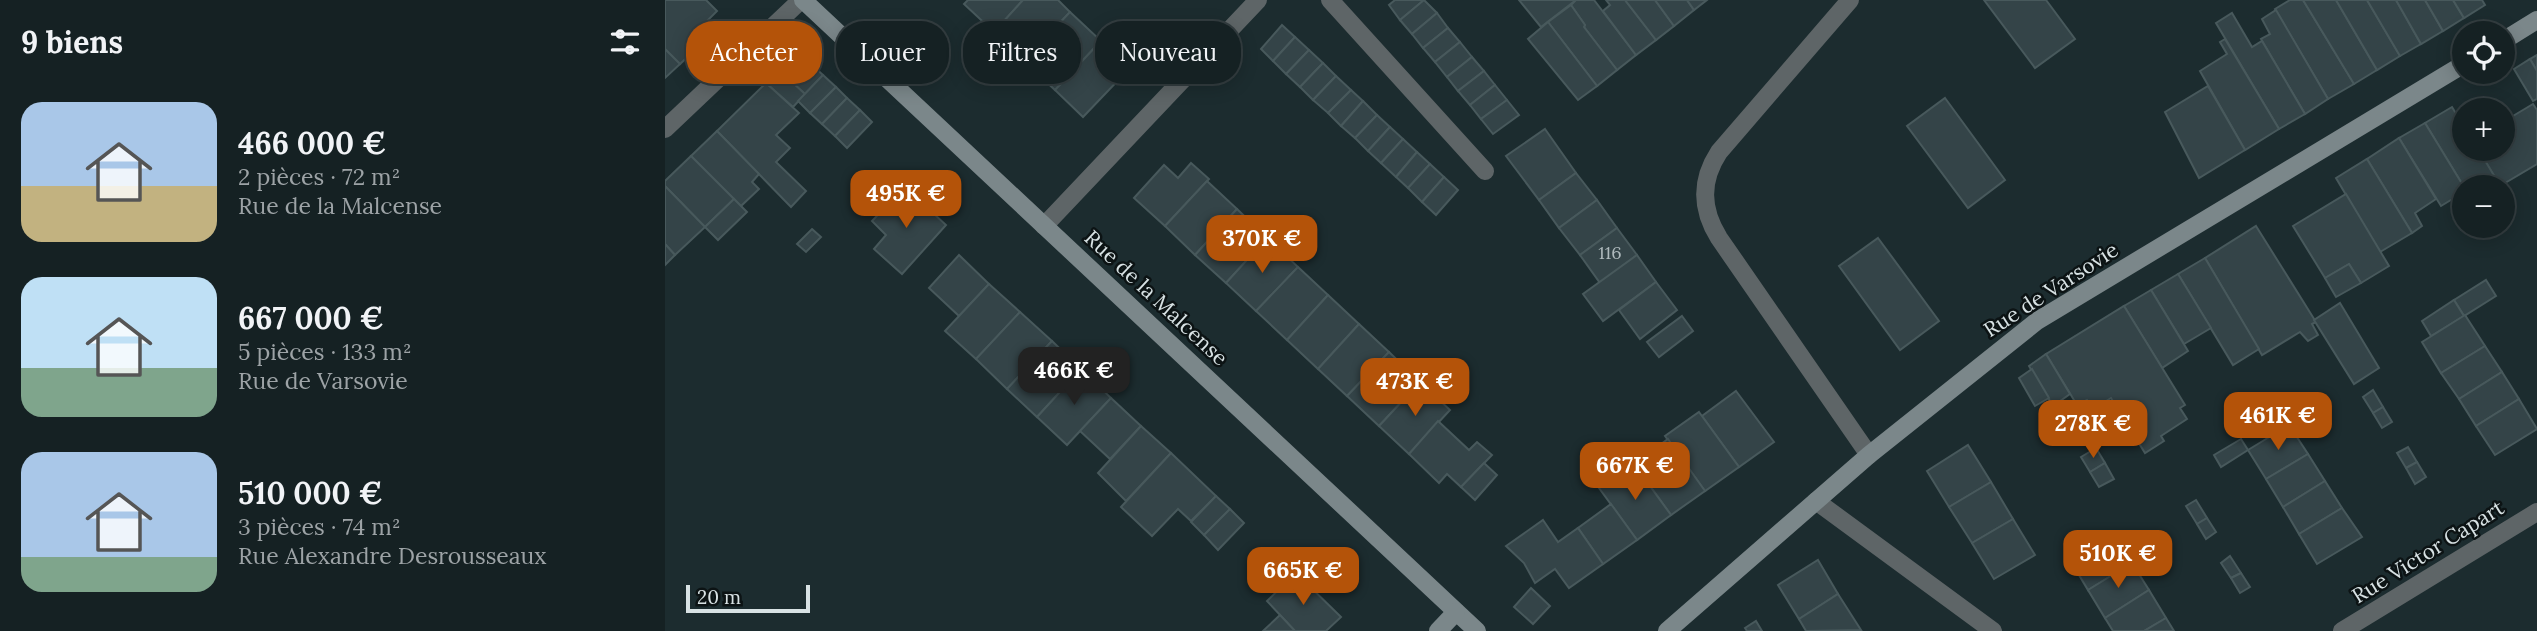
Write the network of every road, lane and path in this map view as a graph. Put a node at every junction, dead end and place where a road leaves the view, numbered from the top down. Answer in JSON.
{"nodes":[{"id":1,"x":802,"y":0,"type":"edge"},
{"id":2,"x":1258,"y":0,"type":"edge"},
{"id":3,"x":1330,"y":0,"type":"edge"},
{"id":4,"x":1850,"y":0,"type":"edge"},
{"id":5,"x":2537,"y":20,"type":"edge"},
{"id":6,"x":2515,"y":34,"type":"edge"},
{"id":7,"x":2452,"y":71,"type":"edge"},
{"id":8,"x":665,"y":129,"type":"edge"},
{"id":9,"x":1485,"y":171,"type":"dead end"},
{"id":10,"x":1044,"y":226,"type":"junction"},
{"id":11,"x":1869,"y":455,"type":"junction"},
{"id":12,"x":1816,"y":501,"type":"junction"},
{"id":13,"x":2537,"y":512,"type":"edge"},
{"id":14,"x":1456,"y":612,"type":"junction"},
{"id":15,"x":1438,"y":631,"type":"edge"},
{"id":16,"x":1476,"y":631,"type":"edge"},
{"id":17,"x":1667,"y":631,"type":"edge"},
{"id":18,"x":1993,"y":631,"type":"edge"},
{"id":19,"x":2342,"y":631,"type":"edge"}],
"edges":[{"from":1,"to":8,"type":"street"},
{"from":1,"to":10,"type":"street","name":"Rue de la Malcense"},
{"from":2,"to":10,"type":"street"},
{"from":3,"to":9,"type":"street"},
{"from":4,"to":11,"type":"street"},
{"from":5,"to":6,"type":"street"},
{"from":7,"to":11,"type":"street","name":"Rue de Varsovie"},
{"from":10,"to":14,"type":"street","name":"Rue de la Malcense"},
{"from":11,"to":12,"type":"street","name":"Rue de Varsovie"},
{"from":12,"to":17,"type":"street","name":"Rue de Varsovie"},
{"from":12,"to":18,"type":"street"},
{"from":13,"to":19,"type":"street","name":"Rue Victor Capart"},
{"from":14,"to":15,"type":"street"},
{"from":14,"to":16,"type":"street","name":"Rue de la Malcense"}]}
